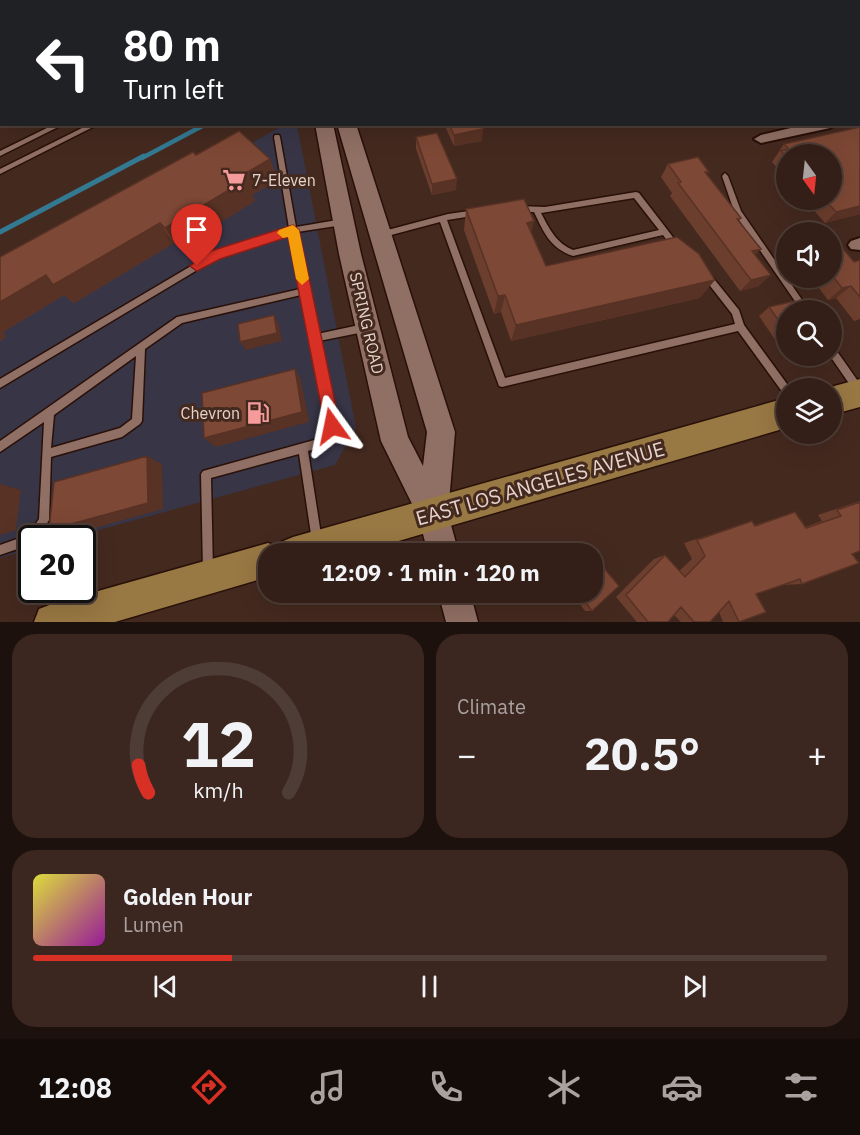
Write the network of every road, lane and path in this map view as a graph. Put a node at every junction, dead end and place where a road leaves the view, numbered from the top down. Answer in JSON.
{"nodes":[{"id":1,"x":57,"y":126,"type":"edge"},
{"id":2,"x":92,"y":126,"type":"edge"},
{"id":3,"x":324,"y":126,"type":"edge"},
{"id":4,"x":347,"y":126,"type":"edge"},
{"id":5,"x":821,"y":126,"type":"edge"},
{"id":6,"x":277,"y":137,"type":"dead end"},
{"id":7,"x":761,"y":139,"type":"dead end"},
{"id":8,"x":0,"y":154,"type":"edge"},
{"id":9,"x":0,"y":172,"type":"edge"},
{"id":10,"x":725,"y":176,"type":"dead end"},
{"id":11,"x":507,"y":209,"type":"edge"},
{"id":12,"x":536,"y":210,"type":"junction"},
{"id":13,"x":483,"y":212,"type":"edge"},
{"id":14,"x":442,"y":219,"type":"junction"},
{"id":15,"x":343,"y":222,"type":"junction"},
{"id":16,"x":293,"y":230,"type":"junction"},
{"id":17,"x":665,"y":232,"type":"junction"},
{"id":18,"x":380,"y":235,"type":"junction"},
{"id":19,"x":686,"y":256,"type":"edge"},
{"id":20,"x":701,"y":268,"type":"edge"},
{"id":21,"x":304,"y":291,"type":"junction"},
{"id":22,"x":798,"y":300,"type":"edge"},
{"id":23,"x":368,"y":327,"type":"junction"},
{"id":24,"x":740,"y":327,"type":"junction"},
{"id":25,"x":314,"y":338,"type":"junction"},
{"id":26,"x":141,"y":348,"type":"junction"},
{"id":27,"x":842,"y":366,"type":"edge"},
{"id":28,"x":777,"y":378,"type":"edge"},
{"id":29,"x":0,"y":384,"type":"edge"},
{"id":30,"x":860,"y":393,"type":"edge"},
{"id":31,"x":842,"y":398,"type":"edge"},
{"id":32,"x":49,"y":413,"type":"junction"},
{"id":33,"x":776,"y":416,"type":"edge"},
{"id":34,"x":0,"y":447,"type":"edge"},
{"id":35,"x":303,"y":447,"type":"junction"},
{"id":36,"x":46,"y":454,"type":"junction"},
{"id":37,"x":434,"y":514,"type":"junction"},
{"id":38,"x":40,"y":525,"type":"edge"},
{"id":39,"x":306,"y":543,"type":"edge"},
{"id":40,"x":331,"y":543,"type":"edge"},
{"id":41,"x":441,"y":543,"type":"edge"},
{"id":42,"x":18,"y":544,"type":"edge"},
{"id":43,"x":0,"y":550,"type":"edge"},
{"id":44,"x":258,"y":563,"type":"edge"},
{"id":45,"x":208,"y":576,"type":"junction"},
{"id":46,"x":457,"y":603,"type":"edge"},
{"id":47,"x":52,"y":622,"type":"edge"},
{"id":48,"x":462,"y":622,"type":"edge"}],
"edges":[{"from":1,"to":8,"type":"lane"},
{"from":2,"to":9,"type":"lane"},
{"from":3,"to":15,"type":"main road","name":"SPRING ROAD"},
{"from":4,"to":18,"type":"main road","name":"SPRING ROAD"},
{"from":5,"to":7,"type":"street"},
{"from":6,"to":16,"type":"lane"},
{"from":10,"to":22,"type":"lane"},
{"from":11,"to":12,"type":"lane"},
{"from":12,"to":17,"type":"lane"},
{"from":12,"to":17,"type":"lane"},
{"from":13,"to":14,"type":"lane"},
{"from":14,"to":18,"type":"lane"},
{"from":14,"to":24,"type":"lane"},
{"from":15,"to":16,"type":"lane"},
{"from":15,"to":23,"type":"main road","name":"SPRING ROAD"},
{"from":16,"to":21,"type":"lane"},
{"from":16,"to":29,"type":"lane"},
{"from":17,"to":19,"type":"lane"},
{"from":18,"to":37,"type":"main road","name":"SPRING ROAD"},
{"from":20,"to":24,"type":"lane"},
{"from":21,"to":25,"type":"lane"},
{"from":21,"to":26,"type":"lane"},
{"from":23,"to":25,"type":"lane"},
{"from":23,"to":37,"type":"main road","name":"SPRING ROAD"},
{"from":24,"to":28,"type":"lane"},
{"from":25,"to":35,"type":"lane"},
{"from":26,"to":32,"type":"lane"},
{"from":26,"to":36,"type":"lane"},
{"from":27,"to":30,"type":"lane"},
{"from":30,"to":31,"type":"main road"},
{"from":32,"to":34,"type":"lane"},
{"from":32,"to":36,"type":"lane"},
{"from":33,"to":37,"type":"main road","name":"EAST LOS ANGELES AVENUE"},
{"from":35,"to":39,"type":"lane"},
{"from":35,"to":45,"type":"lane"},
{"from":36,"to":38,"type":"lane"},
{"from":37,"to":40,"type":"main road","name":"EAST LOS ANGELES AVENUE"},
{"from":37,"to":41,"type":"main road","name":"SPRING ROAD"},
{"from":42,"to":43,"type":"lane"},
{"from":44,"to":45,"type":"main road"},
{"from":45,"to":47,"type":"main road"},
{"from":46,"to":48,"type":"main road"}]}
